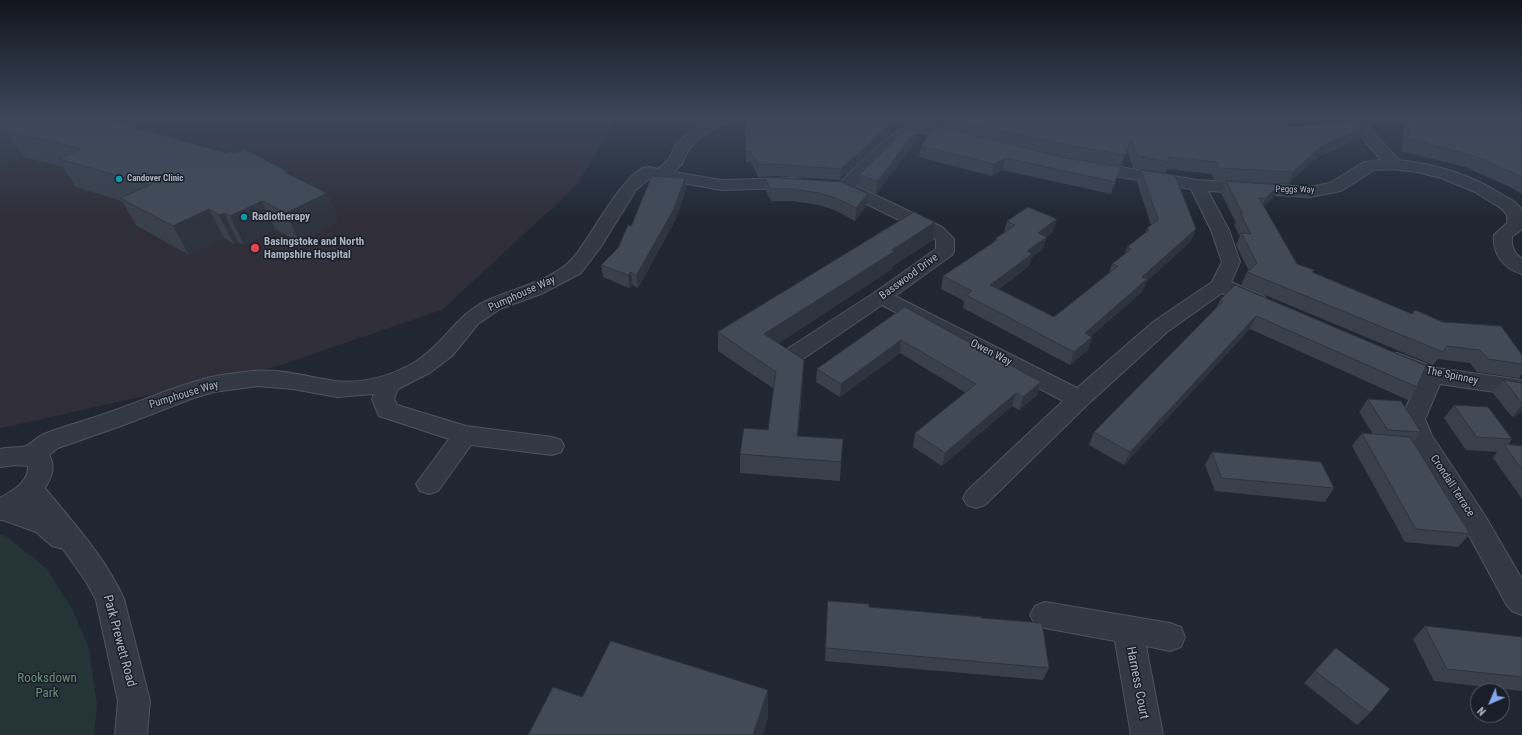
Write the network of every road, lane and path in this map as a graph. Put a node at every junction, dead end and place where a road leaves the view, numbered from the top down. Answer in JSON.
{"nodes":[{"id":1,"x":680,"y":152,"type":"edge"},
{"id":2,"x":881,"y":152,"type":"edge"},
{"id":3,"x":1383,"y":152,"type":"edge"},
{"id":4,"x":1394,"y":164,"type":"junction"},
{"id":5,"x":1076,"y":165,"type":"edge"},
{"id":6,"x":662,"y":174,"type":"junction"},
{"id":7,"x":1197,"y":185,"type":"junction"},
{"id":8,"x":845,"y":187,"type":"junction"},
{"id":9,"x":1515,"y":206,"type":"edge"},
{"id":10,"x":1522,"y":268,"type":"edge"},
{"id":11,"x":1220,"y":285,"type":"junction"},
{"id":12,"x":881,"y":297,"type":"junction"},
{"id":13,"x":1272,"y":306,"type":"edge"},
{"id":14,"x":1380,"y":353,"type":"edge"},
{"id":15,"x":789,"y":358,"type":"edge"},
{"id":16,"x":1432,"y":375,"type":"junction"},
{"id":17,"x":389,"y":384,"type":"junction"},
{"id":18,"x":1522,"y":388,"type":"edge"},
{"id":19,"x":1079,"y":399,"type":"junction"},
{"id":20,"x":465,"y":434,"type":"junction"},
{"id":21,"x":552,"y":446,"type":"dead end"},
{"id":22,"x":0,"y":458,"type":"edge"},
{"id":23,"x":35,"y":461,"type":"junction"},
{"id":24,"x":430,"y":484,"type":"dead end"},
{"id":25,"x":31,"y":490,"type":"junction"},
{"id":26,"x":976,"y":498,"type":"dead end"},
{"id":27,"x":1,"y":509,"type":"edge"},
{"id":28,"x":82,"y":553,"type":"junction"},
{"id":29,"x":1519,"y":598,"type":"edge"},
{"id":30,"x":1045,"y":615,"type":"dead end"},
{"id":31,"x":1128,"y":631,"type":"junction"},
{"id":32,"x":1170,"y":637,"type":"dead end"},
{"id":33,"x":131,"y":735,"type":"edge"},
{"id":34,"x":1147,"y":735,"type":"edge"}],
"edges":[{"from":1,"to":6,"type":"street"},
{"from":2,"to":8,"type":"street"},
{"from":3,"to":4,"type":"street"},
{"from":4,"to":7,"type":"street","name":"Peggs Way"},
{"from":4,"to":9,"type":"street","name":"Peggs Way"},
{"from":5,"to":7,"type":"street","name":"Peggs Way"},
{"from":6,"to":8,"type":"street","name":"Basswood Drive"},
{"from":6,"to":17,"type":"street","name":"Pumphouse Way"},
{"from":7,"to":11,"type":"street"},
{"from":8,"to":12,"type":"street","name":"Basswood Drive"},
{"from":9,"to":10,"type":"street","name":"Peggs Way"},
{"from":11,"to":13,"type":"street"},
{"from":11,"to":19,"type":"street"},
{"from":12,"to":15,"type":"street","name":"Basswood Drive"},
{"from":12,"to":19,"type":"street","name":"Owen Way"},
{"from":14,"to":16,"type":"street","name":"The Spinney"},
{"from":16,"to":18,"type":"street","name":"The Spinney"},
{"from":16,"to":29,"type":"street","name":"Crondall Terrace"},
{"from":17,"to":20,"type":"street"},
{"from":17,"to":23,"type":"street","name":"Pumphouse Way"},
{"from":19,"to":26,"type":"street"},
{"from":20,"to":21,"type":"street"},
{"from":20,"to":24,"type":"street"},
{"from":22,"to":23,"type":"street"},
{"from":23,"to":25,"type":"street","name":"Park Prewett Road"},
{"from":25,"to":27,"type":"street","name":"Park Prewett Road"},
{"from":25,"to":28,"type":"street","name":"Park Prewett Road"},
{"from":27,"to":28,"type":"street","name":"Park Prewett Road"},
{"from":28,"to":33,"type":"street","name":"Park Prewett Road"},
{"from":30,"to":31,"type":"street","name":"Harness Court"},
{"from":31,"to":32,"type":"street","name":"Harness Court"},
{"from":31,"to":34,"type":"street","name":"Harness Court"}]}
